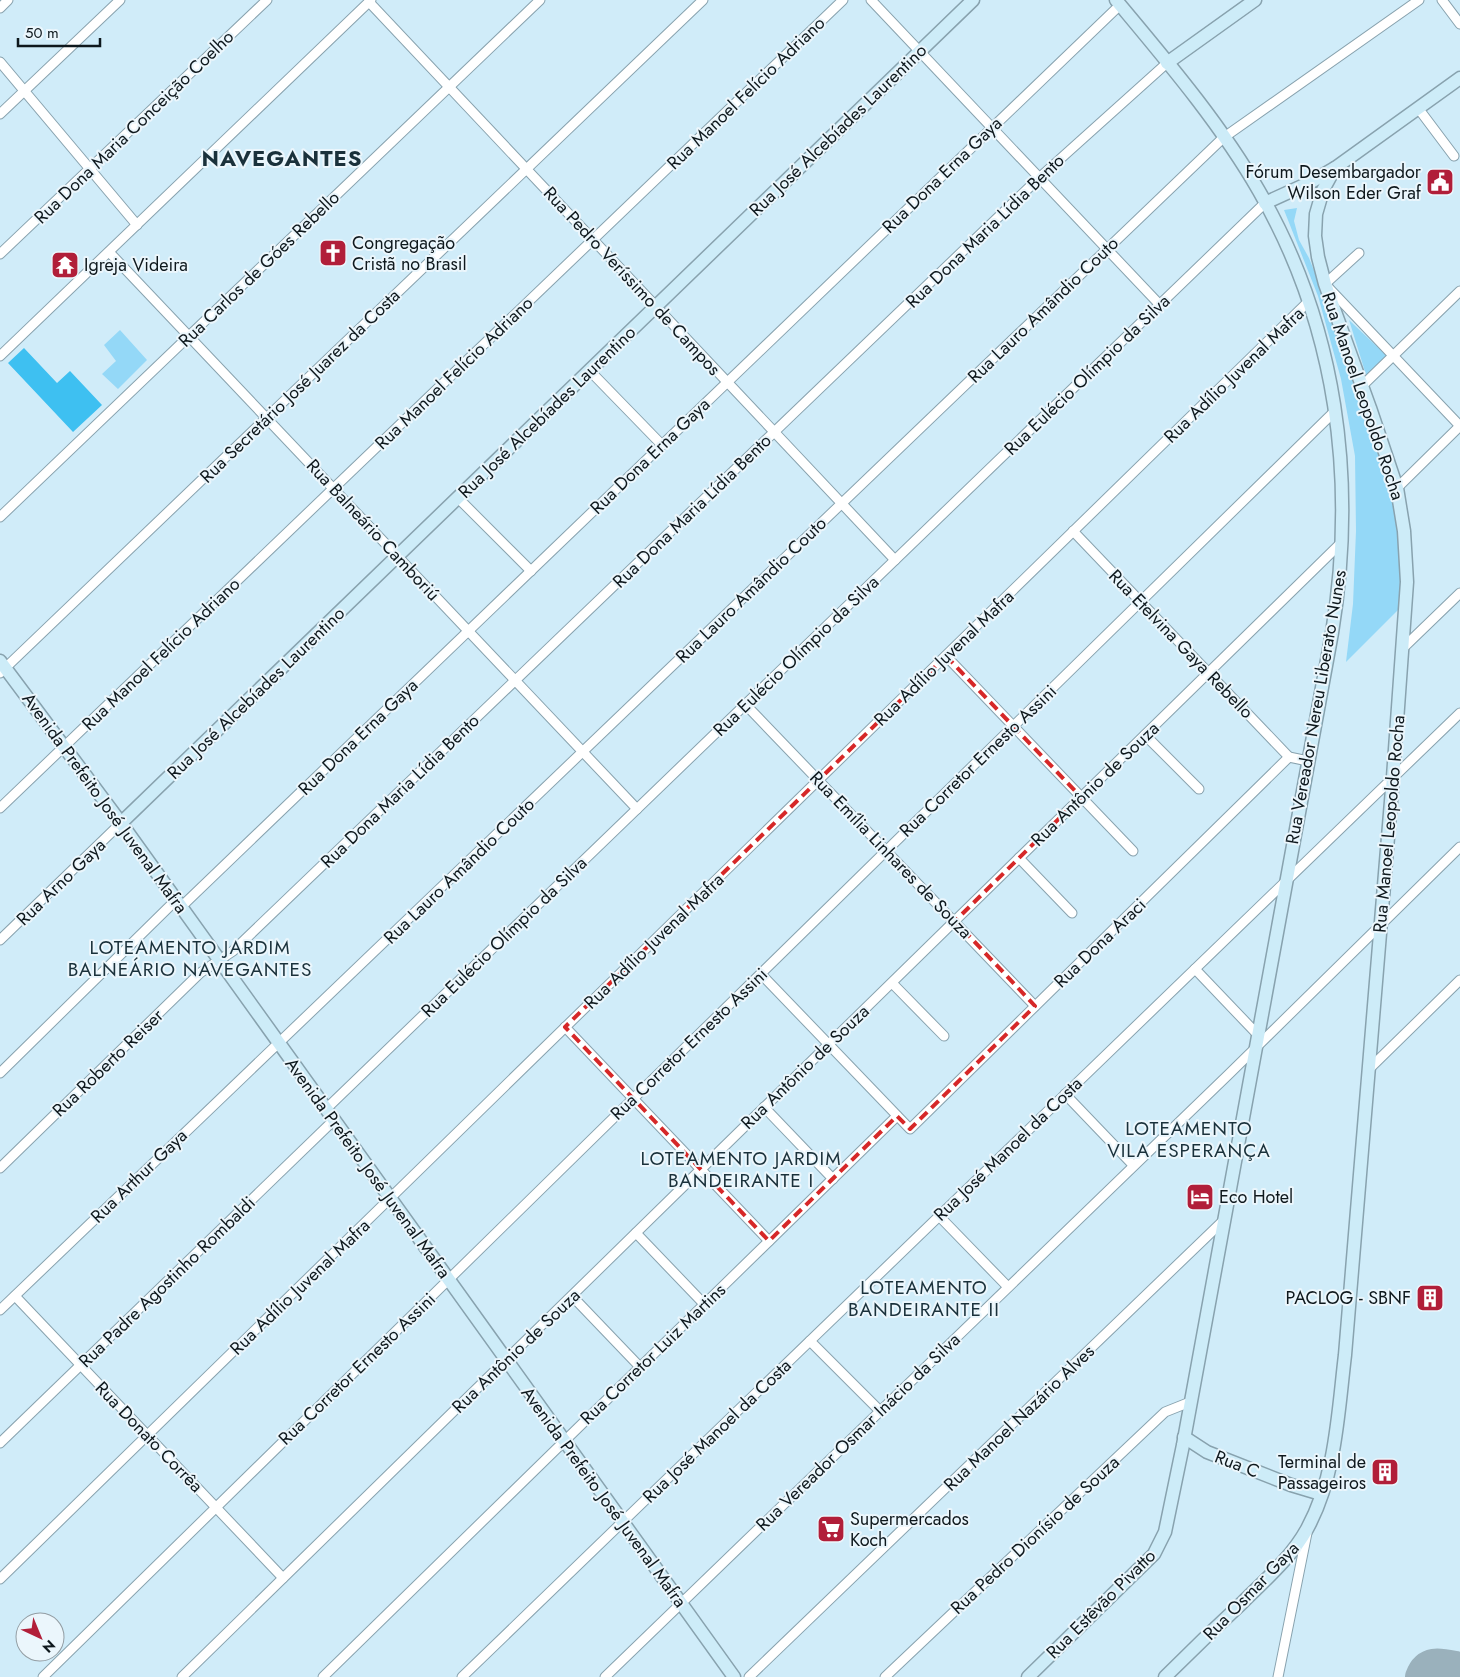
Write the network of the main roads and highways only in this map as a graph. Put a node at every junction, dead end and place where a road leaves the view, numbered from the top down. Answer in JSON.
{"nodes":[{"id":1,"x":973,"y":0,"type":"edge"},
{"id":2,"x":1256,"y":0,"type":"edge"},
{"id":3,"x":1118,"y":2,"type":"edge"},
{"id":4,"x":1167,"y":63,"type":"junction"},
{"id":5,"x":1460,"y":78,"type":"edge"},
{"id":6,"x":1334,"y":168,"type":"junction"},
{"id":7,"x":1266,"y":203,"type":"junction"},
{"id":8,"x":2,"y":667,"type":"edge"},
{"id":9,"x":121,"y":824,"type":"junction"},
{"id":10,"x":1184,"y":1437,"type":"junction"},
{"id":11,"x":1321,"y":1494,"type":"junction"},
{"id":12,"x":734,"y":1677,"type":"edge"},
{"id":13,"x":1028,"y":1677,"type":"edge"},
{"id":14,"x":1165,"y":1677,"type":"edge"}],
"edges":[{"from":1,"to":9,"type":"main road","name":"Rua José Alcebíades Laurentino"},
{"from":2,"to":4,"type":"main road"},
{"from":3,"to":4,"type":"main road","name":"Rua Vereador Nereu Liberato Nunes"},
{"from":4,"to":7,"type":"main road","name":"Rua Vereador Nereu Liberato Nunes"},
{"from":5,"to":6,"type":"main road","name":"Rua Manoel Leopoldo Rocha"},
{"from":6,"to":7,"type":"main road","name":"Rua Manoel Leopoldo Rocha"},
{"from":6,"to":11,"type":"main road","name":"Rua Manoel Leopoldo Rocha"},
{"from":7,"to":10,"type":"main road","name":"Rua Vereador Nereu Liberato Nunes"},
{"from":8,"to":9,"type":"main road","name":"Avenida Prefeito José Juvenal Mafra"},
{"from":9,"to":12,"type":"main road","name":"Avenida Prefeito José Juvenal Mafra"},
{"from":10,"to":11,"type":"main road","name":"Rua C"},
{"from":10,"to":13,"type":"main road","name":"Rua Estêvão Pivatto"},
{"from":11,"to":14,"type":"main road","name":"Rua Osmar Gaya"}]}
